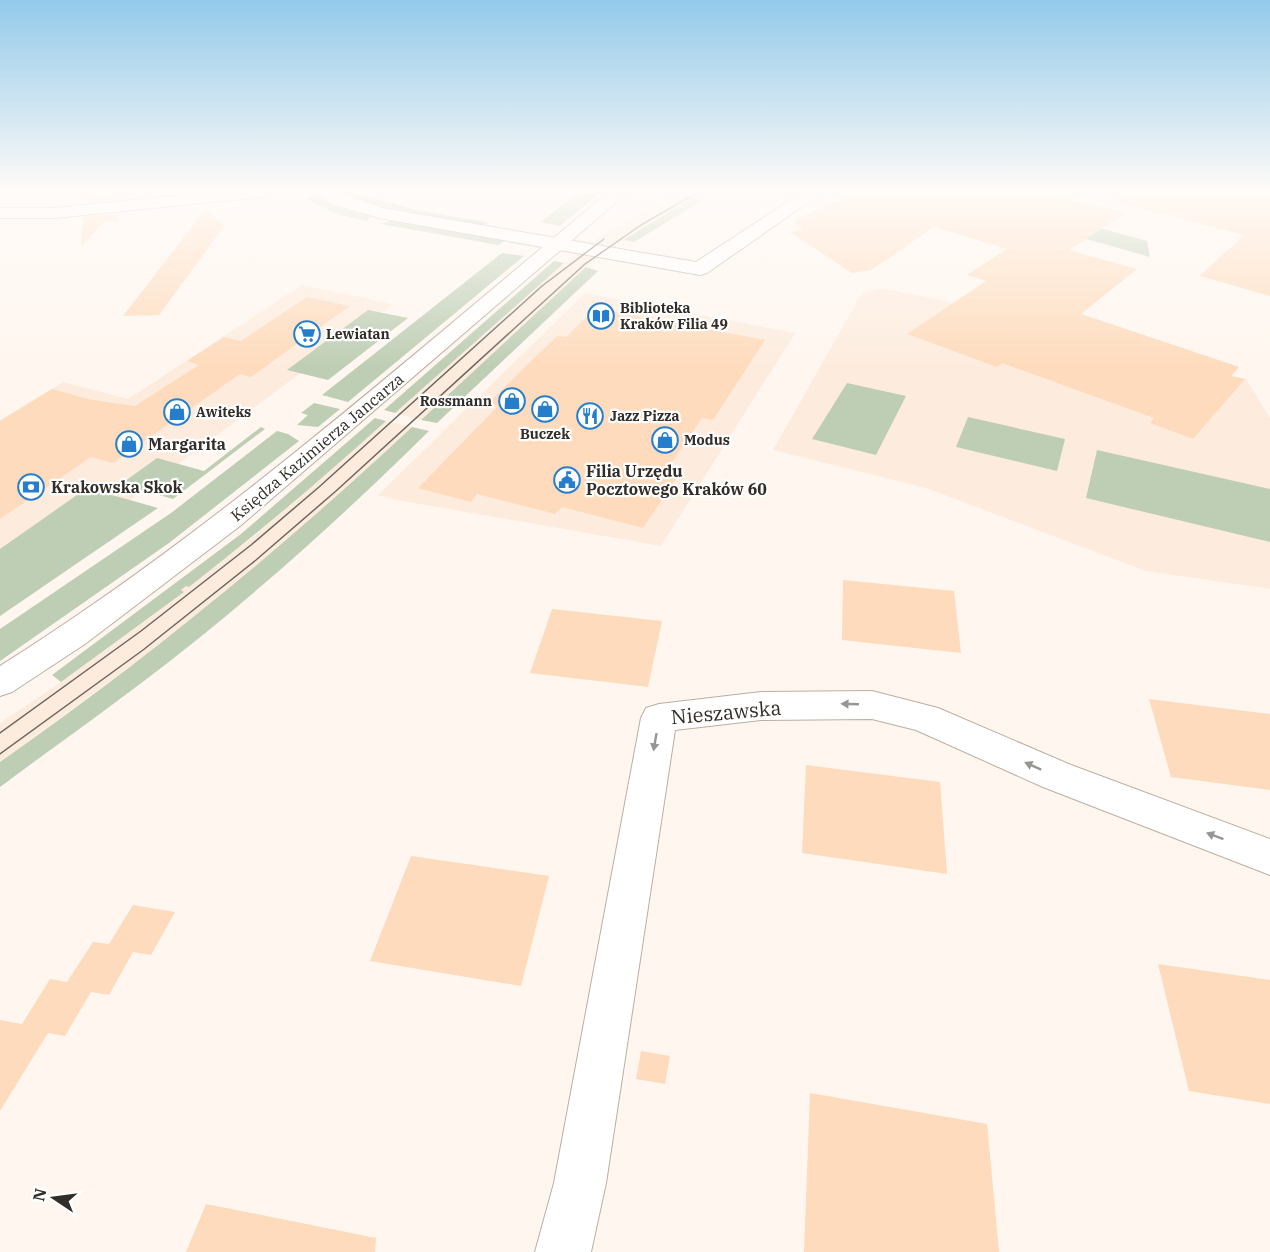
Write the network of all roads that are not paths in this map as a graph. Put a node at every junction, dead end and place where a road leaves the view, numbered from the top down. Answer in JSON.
{"nodes":[{"id":1,"x":549,"y":250,"type":"edge"},
{"id":2,"x":594,"y":250,"type":"edge"},
{"id":3,"x":727,"y":250,"type":"edge"},
{"id":4,"x":0,"y":683,"type":"edge"},
{"id":5,"x":1270,"y":857,"type":"edge"},
{"id":6,"x":563,"y":1252,"type":"edge"}],
"edges":[{"from":1,"to":4,"type":"street","name":"Księdza Kazimierza Jancarza"},
{"from":2,"to":3,"type":"street"},
{"from":5,"to":6,"type":"street","name":"Nieszawska","one_way":true}]}
